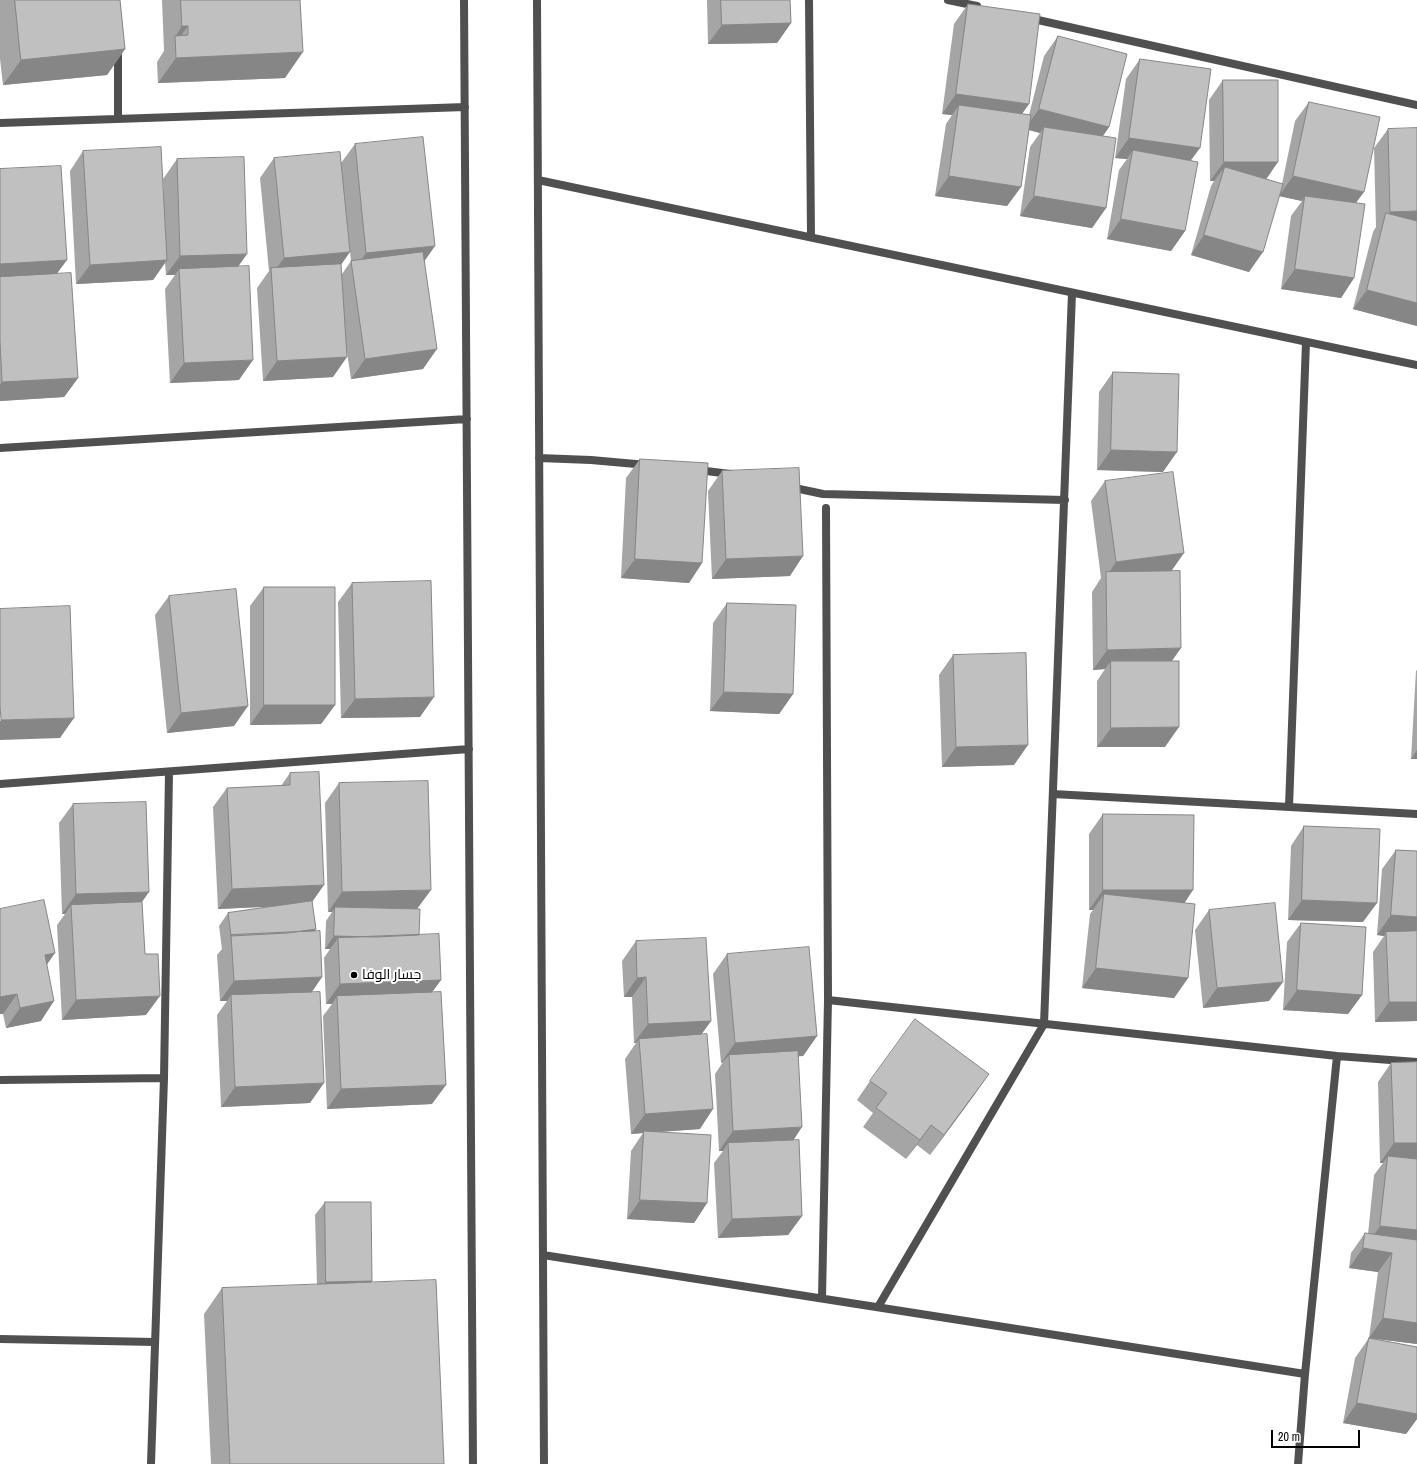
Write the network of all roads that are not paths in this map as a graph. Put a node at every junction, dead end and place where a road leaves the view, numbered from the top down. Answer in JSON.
{"nodes":[{"id":1,"x":464,"y":0,"type":"edge"},
{"id":2,"x":537,"y":0,"type":"edge"},
{"id":3,"x":809,"y":0,"type":"edge"},
{"id":4,"x":948,"y":0,"type":"edge"},
{"id":5,"x":987,"y":9,"type":"edge"},
{"id":6,"x":1018,"y":16,"type":"edge"},
{"id":7,"x":118,"y":40,"type":"edge"},
{"id":8,"x":1417,"y":105,"type":"edge"},
{"id":9,"x":465,"y":106,"type":"junction"},
{"id":10,"x":118,"y":119,"type":"junction"},
{"id":11,"x":0,"y":123,"type":"edge"},
{"id":12,"x":538,"y":180,"type":"junction"},
{"id":13,"x":811,"y":238,"type":"junction"},
{"id":14,"x":1072,"y":293,"type":"junction"},
{"id":15,"x":1306,"y":342,"type":"junction"},
{"id":16,"x":1417,"y":365,"type":"edge"},
{"id":17,"x":467,"y":419,"type":"junction"},
{"id":18,"x":0,"y":448,"type":"edge"},
{"id":19,"x":539,"y":458,"type":"junction"},
{"id":20,"x":654,"y":466,"type":"edge"},
{"id":21,"x":686,"y":469,"type":"edge"},
{"id":22,"x":741,"y":476,"type":"edge"},
{"id":23,"x":786,"y":486,"type":"edge"},
{"id":24,"x":1065,"y":500,"type":"junction"},
{"id":25,"x":826,"y":508,"type":"dead end"},
{"id":26,"x":469,"y":749,"type":"junction"},
{"id":27,"x":169,"y":772,"type":"junction"},
{"id":28,"x":0,"y":784,"type":"edge"},
{"id":29,"x":1053,"y":794,"type":"junction"},
{"id":30,"x":1289,"y":807,"type":"junction"},
{"id":31,"x":1417,"y":814,"type":"edge"},
{"id":32,"x":828,"y":1000,"type":"junction"},
{"id":33,"x":1044,"y":1024,"type":"junction"},
{"id":34,"x":1337,"y":1056,"type":"junction"},
{"id":35,"x":1417,"y":1062,"type":"edge"},
{"id":36,"x":164,"y":1078,"type":"junction"},
{"id":37,"x":0,"y":1080,"type":"edge"},
{"id":38,"x":543,"y":1254,"type":"junction"},
{"id":39,"x":822,"y":1298,"type":"junction"},
{"id":40,"x":878,"y":1307,"type":"junction"},
{"id":41,"x":0,"y":1339,"type":"edge"},
{"id":42,"x":155,"y":1342,"type":"junction"},
{"id":43,"x":1305,"y":1374,"type":"junction"},
{"id":44,"x":151,"y":1464,"type":"edge"},
{"id":45,"x":473,"y":1464,"type":"edge"},
{"id":46,"x":544,"y":1464,"type":"edge"},
{"id":47,"x":1298,"y":1464,"type":"edge"}],
"edges":[{"from":1,"to":9,"type":"street"},
{"from":2,"to":12,"type":"street"},
{"from":3,"to":13,"type":"street"},
{"from":4,"to":5,"type":"street"},
{"from":6,"to":8,"type":"street"},
{"from":7,"to":10,"type":"street"},
{"from":9,"to":10,"type":"street"},
{"from":9,"to":17,"type":"street"},
{"from":10,"to":11,"type":"street"},
{"from":12,"to":13,"type":"street"},
{"from":12,"to":19,"type":"street"},
{"from":13,"to":14,"type":"street"},
{"from":14,"to":15,"type":"street"},
{"from":14,"to":24,"type":"street"},
{"from":15,"to":16,"type":"street"},
{"from":15,"to":30,"type":"street"},
{"from":17,"to":18,"type":"street"},
{"from":17,"to":26,"type":"street"},
{"from":19,"to":20,"type":"street"},
{"from":19,"to":38,"type":"street"},
{"from":21,"to":22,"type":"street"},
{"from":23,"to":24,"type":"street"},
{"from":24,"to":29,"type":"street"},
{"from":25,"to":32,"type":"street"},
{"from":26,"to":27,"type":"street"},
{"from":26,"to":45,"type":"street"},
{"from":27,"to":28,"type":"street"},
{"from":27,"to":36,"type":"street"},
{"from":29,"to":30,"type":"street"},
{"from":29,"to":33,"type":"street"},
{"from":30,"to":31,"type":"street"},
{"from":32,"to":33,"type":"street"},
{"from":32,"to":39,"type":"street"},
{"from":33,"to":34,"type":"street"},
{"from":33,"to":40,"type":"street"},
{"from":34,"to":35,"type":"street"},
{"from":34,"to":43,"type":"street"},
{"from":36,"to":37,"type":"street"},
{"from":36,"to":42,"type":"street"},
{"from":38,"to":39,"type":"street"},
{"from":38,"to":46,"type":"street"},
{"from":39,"to":40,"type":"street"},
{"from":40,"to":43,"type":"street"},
{"from":41,"to":42,"type":"street"},
{"from":42,"to":44,"type":"street"},
{"from":43,"to":47,"type":"street"}]}
